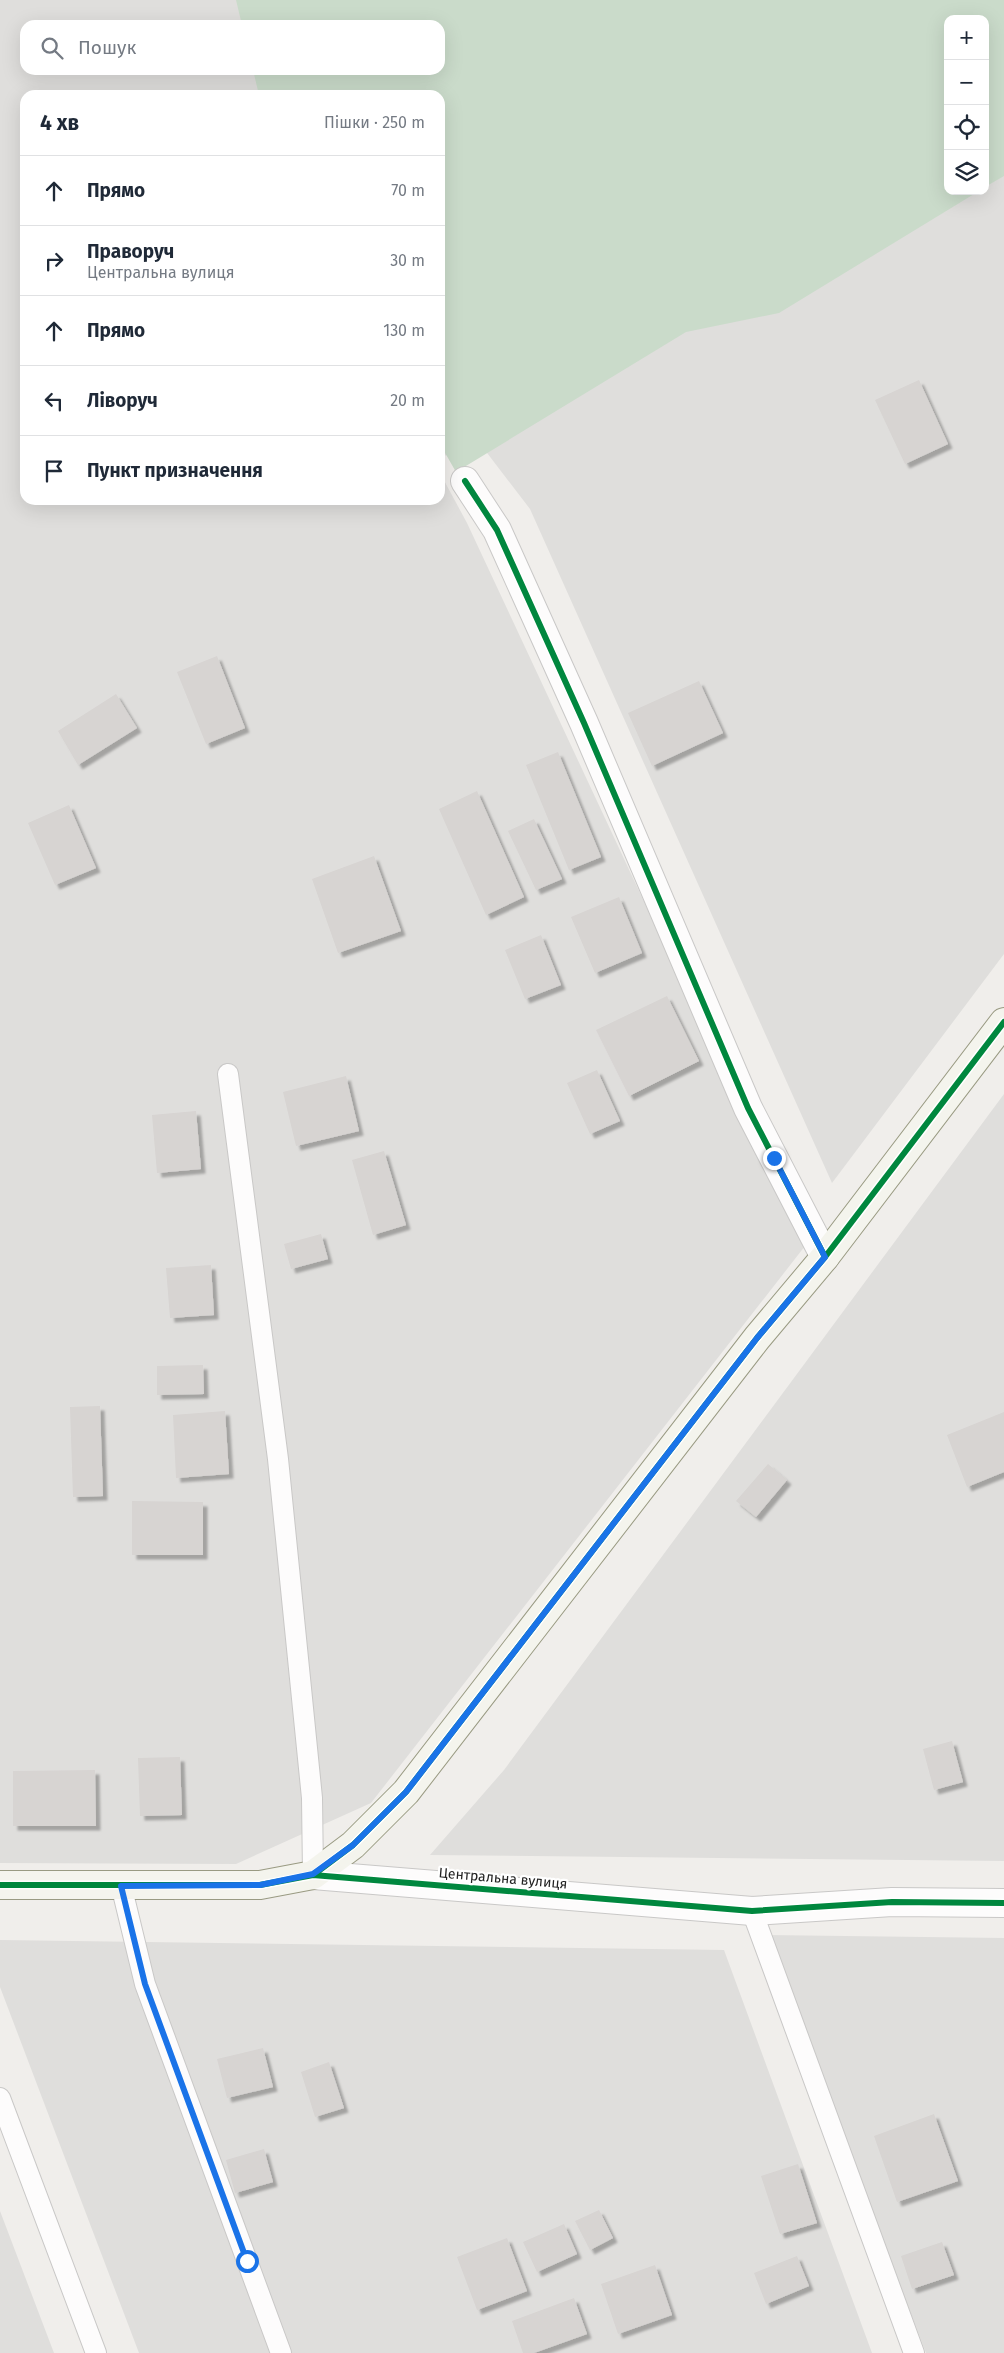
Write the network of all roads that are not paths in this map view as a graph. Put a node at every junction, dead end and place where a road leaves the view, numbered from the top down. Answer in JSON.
{"nodes":[{"id":1,"x":465,"y":481,"type":"dead end"},
{"id":2,"x":1004,"y":1022,"type":"edge"},
{"id":3,"x":228,"y":1074,"type":"dead end"},
{"id":4,"x":825,"y":1257,"type":"junction"},
{"id":5,"x":313,"y":1874,"type":"junction"},
{"id":6,"x":0,"y":1885,"type":"edge"},
{"id":7,"x":121,"y":1886,"type":"junction"},
{"id":8,"x":1004,"y":1903,"type":"edge"},
{"id":9,"x":752,"y":1911,"type":"junction"},
{"id":10,"x":0,"y":2098,"type":"edge"},
{"id":11,"x":96,"y":2353,"type":"edge"},
{"id":12,"x":281,"y":2353,"type":"edge"},
{"id":13,"x":914,"y":2353,"type":"edge"}],
"edges":[{"from":1,"to":4,"type":"street"},
{"from":2,"to":4,"type":"street"},
{"from":3,"to":5,"type":"lane"},
{"from":4,"to":5,"type":"street"},
{"from":5,"to":7,"type":"street","name":"Центральна вулиця"},
{"from":5,"to":9,"type":"street","name":"Центральна вулиця"},
{"from":6,"to":7,"type":"street","name":"Центральна вулиця"},
{"from":7,"to":12,"type":"lane"},
{"from":8,"to":9,"type":"street","name":"Центральна вулиця"},
{"from":9,"to":13,"type":"lane"},
{"from":10,"to":11,"type":"lane"}]}
